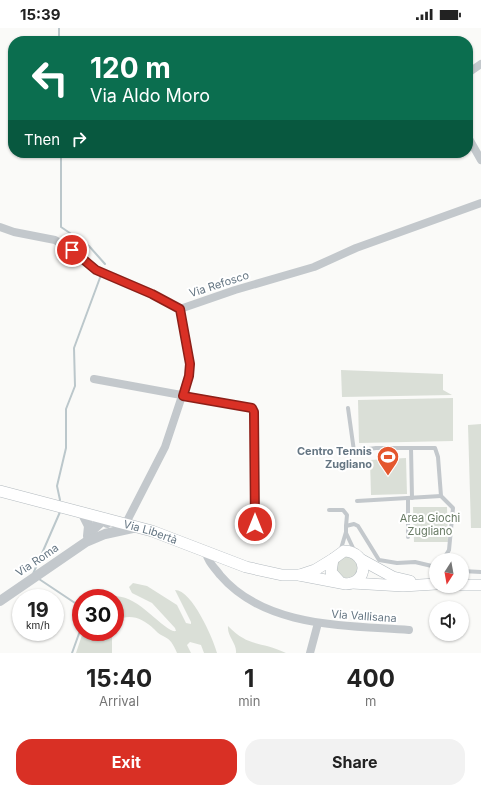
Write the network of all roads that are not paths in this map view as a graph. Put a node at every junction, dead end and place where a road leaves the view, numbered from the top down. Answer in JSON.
{"nodes":[{"id":1,"x":473,"y":146,"type":"edge"},
{"id":2,"x":481,"y":160,"type":"edge"},
{"id":3,"x":481,"y":204,"type":"edge"},
{"id":4,"x":0,"y":226,"type":"edge"},
{"id":5,"x":180,"y":309,"type":"junction"},
{"id":6,"x":94,"y":379,"type":"dead end"},
{"id":7,"x":183,"y":396,"type":"junction"},
{"id":8,"x":348,"y":408,"type":"dead end"},
{"id":9,"x":411,"y":448,"type":"junction"},
{"id":10,"x":0,"y":491,"type":"edge"},
{"id":11,"x":441,"y":496,"type":"junction"},
{"id":12,"x":410,"y":498,"type":"junction"},
{"id":13,"x":357,"y":501,"type":"dead end"},
{"id":14,"x":329,"y":510,"type":"dead end"},
{"id":15,"x":82,"y":512,"type":"junction"},
{"id":16,"x":105,"y":518,"type":"junction"},
{"id":17,"x":126,"y":523,"type":"junction"},
{"id":18,"x":255,"y":524,"type":"dead end"},
{"id":19,"x":346,"y":526,"type":"junction"},
{"id":20,"x":137,"y":527,"type":"junction"},
{"id":21,"x":346,"y":532,"type":"junction"},
{"id":22,"x":105,"y":534,"type":"junction"},
{"id":23,"x":408,"y":537,"type":"dead end"},
{"id":24,"x":87,"y":538,"type":"junction"},
{"id":25,"x":206,"y":551,"type":"junction"},
{"id":26,"x":447,"y":553,"type":"edge"},
{"id":27,"x":336,"y":556,"type":"junction"},
{"id":28,"x":358,"y":557,"type":"junction"},
{"id":29,"x":429,"y":565,"type":"edge"},
{"id":30,"x":469,"y":571,"type":"edge"},
{"id":31,"x":481,"y":572,"type":"edge"},
{"id":32,"x":299,"y":575,"type":"junction"},
{"id":33,"x":340,"y":582,"type":"junction"},
{"id":34,"x":352,"y":583,"type":"junction"},
{"id":35,"x":429,"y":583,"type":"edge"},
{"id":36,"x":429,"y":584,"type":"edge"},
{"id":37,"x":469,"y":585,"type":"edge"},
{"id":38,"x":481,"y":585,"type":"edge"},
{"id":39,"x":1,"y":598,"type":"edge"},
{"id":40,"x":318,"y":623,"type":"junction"},
{"id":41,"x":409,"y":630,"type":"dead end"},
{"id":42,"x":310,"y":653,"type":"edge"}],
"edges":[{"from":1,"to":2,"type":"street"},
{"from":3,"to":5,"type":"street","name":"Via Refosco"},
{"from":4,"to":5,"type":"street"},
{"from":5,"to":7,"type":"street","name":"Via Refosco"},
{"from":6,"to":7,"type":"street"},
{"from":7,"to":17,"type":"street","name":"Via Refosco"},
{"from":7,"to":18,"type":"street"},
{"from":8,"to":9,"type":"lane"},
{"from":9,"to":11,"type":"lane"},
{"from":9,"to":12,"type":"lane"},
{"from":10,"to":15,"type":"main road","name":"Via Libertà"},
{"from":11,"to":12,"type":"lane"},
{"from":11,"to":26,"type":"lane"},
{"from":12,"to":13,"type":"lane"},
{"from":12,"to":23,"type":"lane"},
{"from":14,"to":19,"type":"lane"},
{"from":15,"to":16,"type":"main road","name":"Via Libertà"},
{"from":15,"to":24,"type":"street"},
{"from":16,"to":17,"type":"main road","name":"Via Libertà"},
{"from":16,"to":22,"type":"street"},
{"from":16,"to":24,"type":"street","name":"Via Roma"},
{"from":17,"to":20,"type":"main road","name":"Via Libertà"},
{"from":19,"to":21,"type":"lane"},
{"from":19,"to":29,"type":"lane"},
{"from":20,"to":22,"type":"street","name":"Via Roma"},
{"from":20,"to":25,"type":"main road","name":"Via Libertà"},
{"from":21,"to":27,"type":"lane"},
{"from":21,"to":28,"type":"lane"},
{"from":22,"to":24,"type":"street","name":"Via Roma"},
{"from":24,"to":39,"type":"street","name":"Via Roma"},
{"from":25,"to":32,"type":"main road","name":"Via Libertà"},
{"from":25,"to":40,"type":"street","name":"Via Vallisana"},
{"from":27,"to":28,"type":"main road"},
{"from":27,"to":32,"type":"main road","name":"Via Libertà"},
{"from":27,"to":33,"type":"main road"},
{"from":28,"to":34,"type":"main road"},
{"from":28,"to":35,"type":"main road"},
{"from":30,"to":31,"type":"lane"},
{"from":32,"to":33,"type":"main road","name":"Via Libertà"},
{"from":33,"to":34,"type":"main road"},
{"from":34,"to":36,"type":"main road"},
{"from":37,"to":38,"type":"main road"},
{"from":40,"to":41,"type":"street","name":"Via Vallisana"},
{"from":40,"to":42,"type":"street","name":"Via Vallisana"}]}
